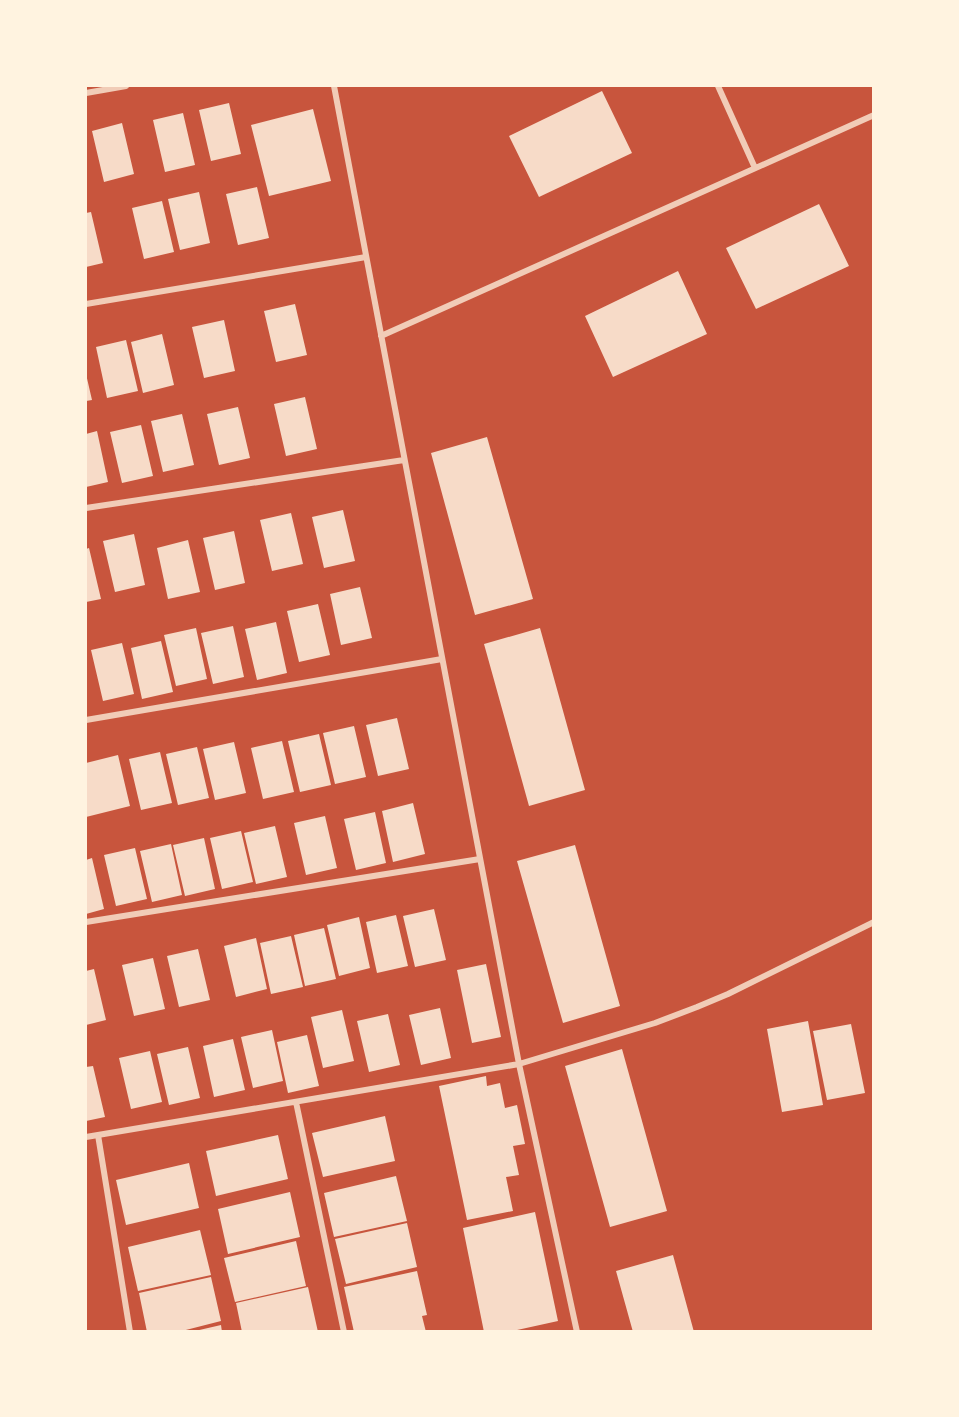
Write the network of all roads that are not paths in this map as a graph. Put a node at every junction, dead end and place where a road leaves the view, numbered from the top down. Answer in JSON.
{"nodes":[{"id":1,"x":126,"y":86,"type":"edge"},
{"id":2,"x":334,"y":86,"type":"edge"},
{"id":3,"x":718,"y":86,"type":"edge"},
{"id":4,"x":86,"y":93,"type":"edge"},
{"id":5,"x":873,"y":115,"type":"edge"},
{"id":6,"x":754,"y":168,"type":"junction"},
{"id":7,"x":366,"y":257,"type":"junction"},
{"id":8,"x":86,"y":304,"type":"edge"},
{"id":9,"x":381,"y":336,"type":"junction"},
{"id":10,"x":404,"y":460,"type":"junction"},
{"id":11,"x":86,"y":508,"type":"edge"},
{"id":12,"x":442,"y":659,"type":"junction"},
{"id":13,"x":86,"y":720,"type":"edge"},
{"id":14,"x":480,"y":859,"type":"junction"},
{"id":15,"x":86,"y":922,"type":"edge"},
{"id":16,"x":873,"y":922,"type":"edge"},
{"id":17,"x":519,"y":1064,"type":"junction"},
{"id":18,"x":296,"y":1102,"type":"junction"},
{"id":19,"x":98,"y":1135,"type":"junction"},
{"id":20,"x":86,"y":1137,"type":"edge"},
{"id":21,"x":130,"y":1332,"type":"edge"},
{"id":22,"x":344,"y":1332,"type":"edge"},
{"id":23,"x":577,"y":1332,"type":"edge"}],
"edges":[{"from":1,"to":4,"type":"street"},
{"from":2,"to":7,"type":"street"},
{"from":3,"to":6,"type":"street"},
{"from":5,"to":6,"type":"street"},
{"from":6,"to":9,"type":"street"},
{"from":7,"to":8,"type":"street"},
{"from":7,"to":9,"type":"street"},
{"from":9,"to":10,"type":"street"},
{"from":10,"to":11,"type":"street"},
{"from":10,"to":12,"type":"street"},
{"from":12,"to":13,"type":"street"},
{"from":12,"to":14,"type":"street"},
{"from":14,"to":15,"type":"street"},
{"from":14,"to":17,"type":"street"},
{"from":16,"to":17,"type":"street"},
{"from":17,"to":18,"type":"street"},
{"from":17,"to":23,"type":"street"},
{"from":18,"to":19,"type":"street"},
{"from":18,"to":22,"type":"street"},
{"from":19,"to":20,"type":"street"},
{"from":19,"to":21,"type":"street"}]}
